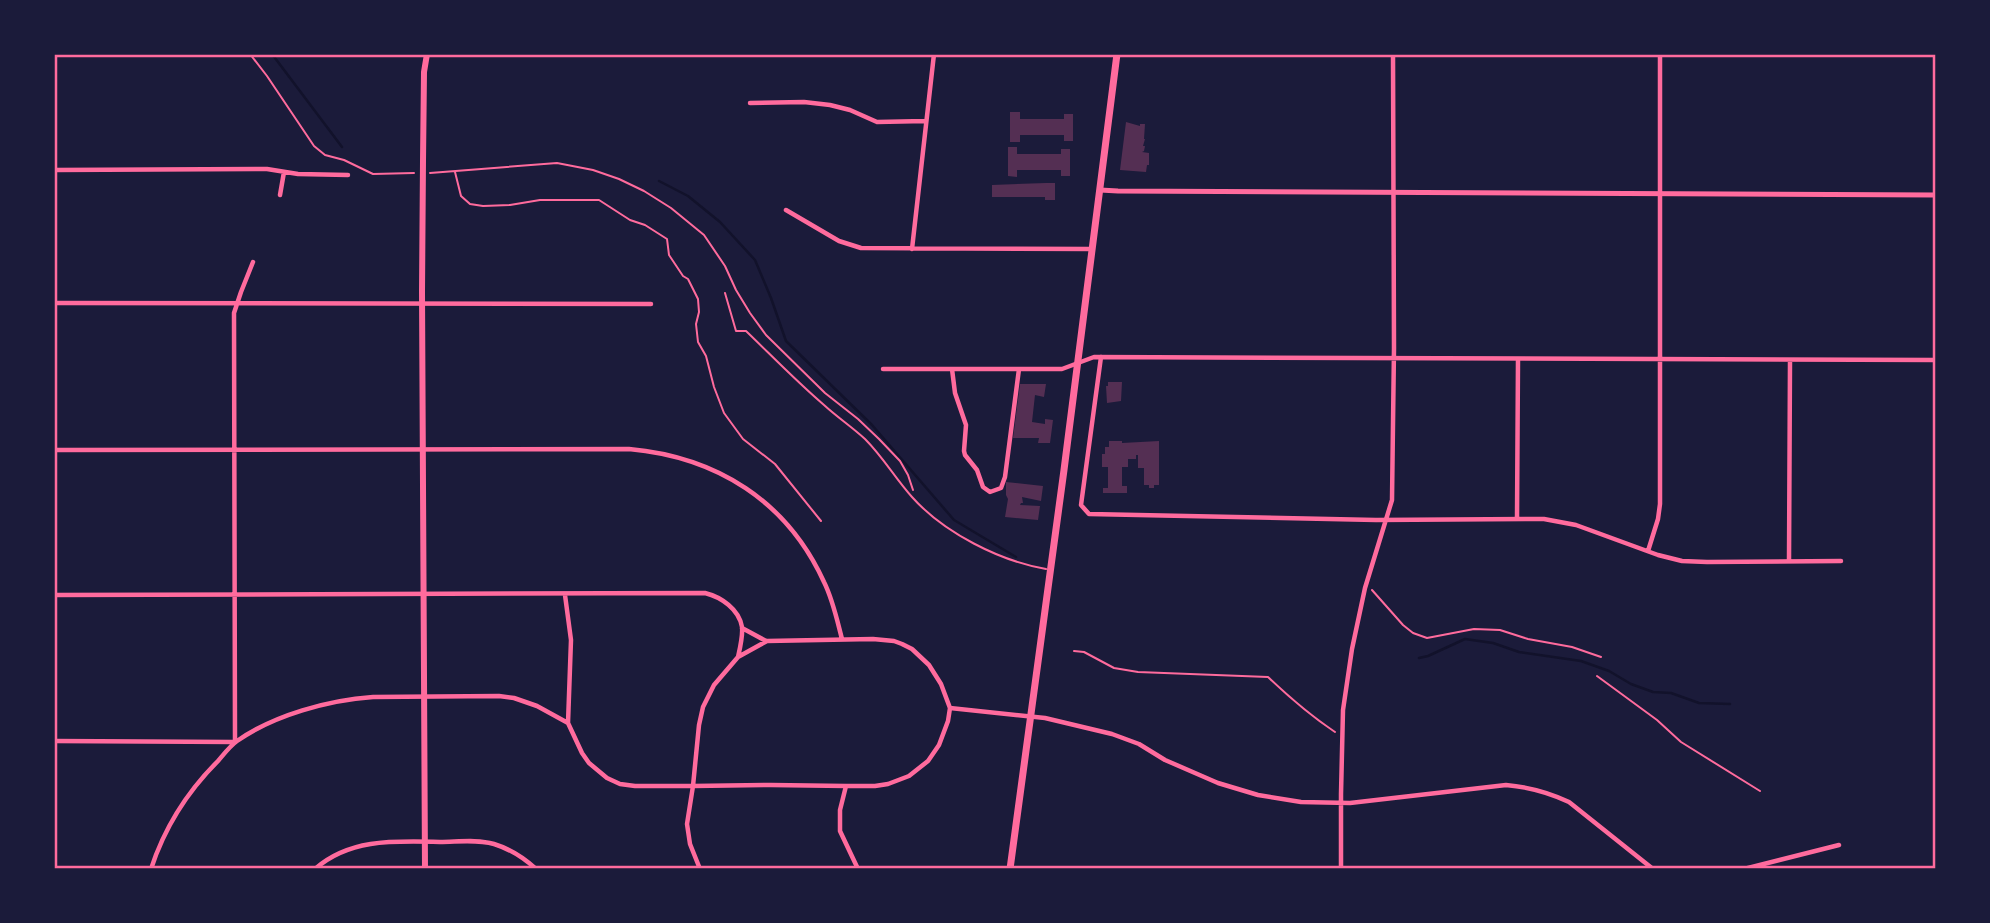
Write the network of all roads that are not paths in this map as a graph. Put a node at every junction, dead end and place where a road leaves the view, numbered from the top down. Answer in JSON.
{"nodes":[{"id":1,"x":427,"y":54,"type":"edge"},
{"id":2,"x":934,"y":54,"type":"edge"},
{"id":3,"x":1117,"y":54,"type":"edge"},
{"id":4,"x":1393,"y":54,"type":"edge"},
{"id":5,"x":1660,"y":54,"type":"edge"},
{"id":6,"x":750,"y":103,"type":"dead end"},
{"id":7,"x":925,"y":121,"type":"junction"},
{"id":8,"x":54,"y":170,"type":"edge"},
{"id":9,"x":284,"y":172,"type":"junction"},
{"id":10,"x":348,"y":175,"type":"dead end"},
{"id":11,"x":1100,"y":190,"type":"junction"},
{"id":12,"x":1394,"y":193,"type":"junction"},
{"id":13,"x":280,"y":195,"type":"dead end"},
{"id":14,"x":1660,"y":195,"type":"junction"},
{"id":15,"x":1936,"y":195,"type":"edge"},
{"id":16,"x":786,"y":211,"type":"dead end"},
{"id":17,"x":912,"y":249,"type":"junction"},
{"id":18,"x":1093,"y":249,"type":"junction"},
{"id":19,"x":253,"y":262,"type":"dead end"},
{"id":20,"x":725,"y":293,"type":"dead end"},
{"id":21,"x":54,"y":303,"type":"edge"},
{"id":22,"x":423,"y":303,"type":"junction"},
{"id":23,"x":236,"y":304,"type":"junction"},
{"id":24,"x":651,"y":304,"type":"dead end"},
{"id":25,"x":1101,"y":357,"type":"junction"},
{"id":26,"x":1394,"y":358,"type":"junction"},
{"id":27,"x":1518,"y":359,"type":"junction"},
{"id":28,"x":1660,"y":359,"type":"junction"},
{"id":29,"x":1790,"y":360,"type":"junction"},
{"id":30,"x":1936,"y":360,"type":"edge"},
{"id":31,"x":1078,"y":363,"type":"junction"},
{"id":32,"x":883,"y":369,"type":"dead end"},
{"id":33,"x":952,"y":369,"type":"junction"},
{"id":34,"x":1019,"y":369,"type":"junction"},
{"id":35,"x":234,"y":449,"type":"junction"},
{"id":36,"x":424,"y":449,"type":"junction"},
{"id":37,"x":54,"y":450,"type":"edge"},
{"id":38,"x":1517,"y":519,"type":"junction"},
{"id":39,"x":1387,"y":520,"type":"junction"},
{"id":40,"x":1648,"y":551,"type":"junction"},
{"id":41,"x":1789,"y":561,"type":"junction"},
{"id":42,"x":1841,"y":561,"type":"dead end"},
{"id":43,"x":1051,"y":570,"type":"junction"},
{"id":44,"x":424,"y":594,"type":"junction"},
{"id":45,"x":54,"y":595,"type":"edge"},
{"id":46,"x":234,"y":595,"type":"junction"},
{"id":47,"x":565,"y":595,"type":"junction"},
{"id":48,"x":742,"y":628,"type":"junction"},
{"id":49,"x":842,"y":639,"type":"junction"},
{"id":50,"x":767,"y":641,"type":"junction"},
{"id":51,"x":738,"y":657,"type":"junction"},
{"id":52,"x":424,"y":697,"type":"junction"},
{"id":53,"x":950,"y":708,"type":"junction"},
{"id":54,"x":1030,"y":716,"type":"junction"},
{"id":55,"x":568,"y":723,"type":"junction"},
{"id":56,"x":54,"y":741,"type":"edge"},
{"id":57,"x":235,"y":742,"type":"junction"},
{"id":58,"x":694,"y":786,"type":"junction"},
{"id":59,"x":846,"y":786,"type":"junction"},
{"id":60,"x":1341,"y":803,"type":"junction"},
{"id":61,"x":426,"y":841,"type":"junction"},
{"id":62,"x":1839,"y":845,"type":"dead end"},
{"id":63,"x":151,"y":869,"type":"edge"},
{"id":64,"x":315,"y":869,"type":"edge"},
{"id":65,"x":425,"y":869,"type":"edge"},
{"id":66,"x":536,"y":869,"type":"edge"},
{"id":67,"x":700,"y":869,"type":"edge"},
{"id":68,"x":858,"y":869,"type":"edge"},
{"id":69,"x":1010,"y":869,"type":"edge"},
{"id":70,"x":1341,"y":869,"type":"edge"},
{"id":71,"x":1653,"y":869,"type":"edge"},
{"id":72,"x":1744,"y":869,"type":"edge"}],
"edges":[{"from":1,"to":22,"type":"main road"},
{"from":2,"to":7,"type":"street"},
{"from":3,"to":11,"type":"main road"},
{"from":4,"to":12,"type":"street"},
{"from":5,"to":14,"type":"street"},
{"from":6,"to":7,"type":"street"},
{"from":7,"to":17,"type":"street"},
{"from":8,"to":9,"type":"street"},
{"from":9,"to":10,"type":"street"},
{"from":9,"to":13,"type":"street"},
{"from":11,"to":12,"type":"street"},
{"from":11,"to":18,"type":"main road"},
{"from":12,"to":14,"type":"street"},
{"from":12,"to":26,"type":"street"},
{"from":14,"to":15,"type":"street"},
{"from":14,"to":28,"type":"street"},
{"from":16,"to":17,"type":"street"},
{"from":17,"to":18,"type":"street"},
{"from":18,"to":31,"type":"main road"},
{"from":19,"to":23,"type":"street"},
{"from":20,"to":43,"type":"lane"},
{"from":21,"to":23,"type":"street"},
{"from":22,"to":23,"type":"street"},
{"from":22,"to":24,"type":"street"},
{"from":22,"to":36,"type":"main road"},
{"from":23,"to":35,"type":"street"},
{"from":25,"to":26,"type":"street"},
{"from":25,"to":31,"type":"street"},
{"from":25,"to":39,"type":"street"},
{"from":26,"to":27,"type":"street"},
{"from":26,"to":39,"type":"street"},
{"from":27,"to":28,"type":"street"},
{"from":27,"to":38,"type":"street"},
{"from":28,"to":29,"type":"street"},
{"from":28,"to":40,"type":"street"},
{"from":29,"to":30,"type":"street"},
{"from":29,"to":41,"type":"street"},
{"from":31,"to":34,"type":"street"},
{"from":31,"to":43,"type":"main road"},
{"from":32,"to":33,"type":"street"},
{"from":33,"to":34,"type":"street"},
{"from":33,"to":34,"type":"street"},
{"from":35,"to":36,"type":"street"},
{"from":35,"to":37,"type":"street"},
{"from":35,"to":46,"type":"street"},
{"from":36,"to":44,"type":"main road"},
{"from":36,"to":49,"type":"street"},
{"from":38,"to":39,"type":"street"},
{"from":38,"to":40,"type":"street"},
{"from":39,"to":60,"type":"street"},
{"from":40,"to":41,"type":"street"},
{"from":41,"to":42,"type":"street"},
{"from":43,"to":54,"type":"main road"},
{"from":44,"to":46,"type":"street"},
{"from":44,"to":47,"type":"street"},
{"from":44,"to":52,"type":"main road"},
{"from":45,"to":46,"type":"street"},
{"from":46,"to":57,"type":"street"},
{"from":47,"to":48,"type":"street"},
{"from":47,"to":55,"type":"street"},
{"from":48,"to":50,"type":"street"},
{"from":48,"to":51,"type":"street"},
{"from":49,"to":50,"type":"street"},
{"from":49,"to":53,"type":"street"},
{"from":50,"to":51,"type":"street"},
{"from":51,"to":58,"type":"street"},
{"from":52,"to":55,"type":"street"},
{"from":52,"to":57,"type":"street"},
{"from":52,"to":61,"type":"main road"},
{"from":53,"to":54,"type":"street"},
{"from":53,"to":59,"type":"street"},
{"from":54,"to":60,"type":"street"},
{"from":54,"to":69,"type":"main road"},
{"from":55,"to":58,"type":"street"},
{"from":56,"to":57,"type":"street"},
{"from":57,"to":63,"type":"street"},
{"from":58,"to":59,"type":"street"},
{"from":58,"to":67,"type":"street"},
{"from":59,"to":68,"type":"street"},
{"from":60,"to":70,"type":"street"},
{"from":60,"to":71,"type":"street"},
{"from":61,"to":64,"type":"street"},
{"from":61,"to":65,"type":"main road"},
{"from":61,"to":66,"type":"street"},
{"from":62,"to":72,"type":"street"}]}
